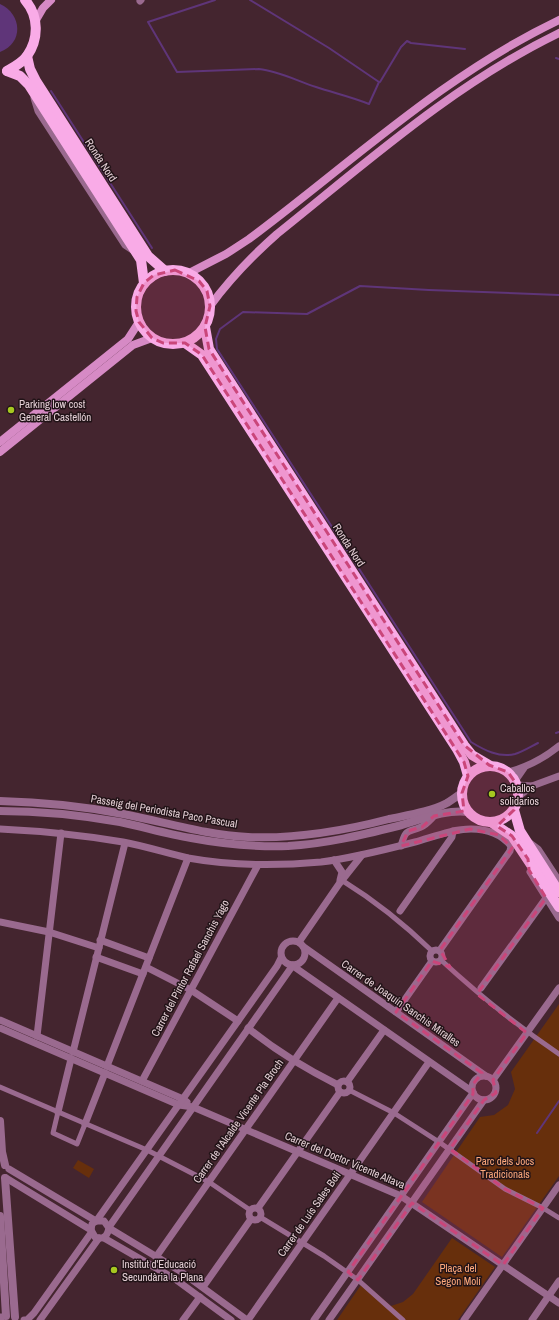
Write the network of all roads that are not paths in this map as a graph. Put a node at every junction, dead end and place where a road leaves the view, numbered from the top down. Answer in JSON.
{"nodes":[{"id":1,"x":26,"y":0,"type":"edge"},
{"id":2,"x":51,"y":0,"type":"edge"},
{"id":3,"x":36,"y":20,"type":"junction"},
{"id":4,"x":559,"y":20,"type":"edge"},
{"id":5,"x":559,"y":33,"type":"edge"},
{"id":6,"x":27,"y":56,"type":"junction"},
{"id":7,"x":2,"y":72,"type":"edge"},
{"id":8,"x":165,"y":271,"type":"junction"},
{"id":9,"x":188,"y":273,"type":"junction"},
{"id":10,"x":144,"y":283,"type":"junction"},
{"id":11,"x":210,"y":306,"type":"junction"},
{"id":12,"x":139,"y":322,"type":"junction"},
{"id":13,"x":205,"y":327,"type":"junction"},
{"id":14,"x":152,"y":338,"type":"junction"},
{"id":15,"x":185,"y":343,"type":"junction"},
{"id":16,"x":0,"y":442,"type":"edge"},
{"id":17,"x":0,"y":452,"type":"edge"},
{"id":18,"x":559,"y":746,"type":"edge"},
{"id":19,"x":488,"y":765,"type":"junction"},
{"id":20,"x":524,"y":768,"type":"junction"},
{"id":21,"x":508,"y":772,"type":"junction"},
{"id":22,"x":468,"y":776,"type":"junction"},
{"id":23,"x":559,"y":776,"type":"edge"},
{"id":24,"x":516,"y":783,"type":"junction"},
{"id":25,"x":532,"y":786,"type":"junction"},
{"id":26,"x":462,"y":793,"type":"junction"},
{"id":27,"x":519,"y":796,"type":"junction"},
{"id":28,"x":0,"y":801,"type":"edge"},
{"id":29,"x":514,"y":810,"type":"junction"},
{"id":30,"x":0,"y":811,"type":"edge"},
{"id":31,"x":468,"y":812,"type":"junction"},
{"id":32,"x":434,"y":816,"type":"junction"},
{"id":33,"x":491,"y":822,"type":"junction"},
{"id":34,"x":0,"y":829,"type":"edge"},
{"id":35,"x":452,"y":832,"type":"junction"},
{"id":36,"x":61,"y":833,"type":"junction"},
{"id":37,"x":525,"y":840,"type":"junction"},
{"id":38,"x":125,"y":842,"type":"junction"},
{"id":39,"x":401,"y":846,"type":"junction"},
{"id":40,"x":362,"y":855,"type":"junction"},
{"id":41,"x":350,"y":857,"type":"junction"},
{"id":42,"x":188,"y":858,"type":"junction"},
{"id":43,"x":528,"y":859,"type":"junction"},
{"id":44,"x":334,"y":860,"type":"junction"},
{"id":45,"x":258,"y":865,"type":"junction"},
{"id":46,"x":351,"y":868,"type":"junction"},
{"id":47,"x":342,"y":872,"type":"junction"},
{"id":48,"x":559,"y":880,"type":"edge"},
{"id":49,"x":341,"y":882,"type":"junction"},
{"id":50,"x":559,"y":892,"type":"edge"},
{"id":51,"x":546,"y":898,"type":"junction"},
{"id":52,"x":559,"y":907,"type":"edge"},
{"id":53,"x":398,"y":914,"type":"junction"},
{"id":54,"x":559,"y":918,"type":"edge"},
{"id":55,"x":0,"y":922,"type":"edge"},
{"id":56,"x":49,"y":932,"type":"junction"},
{"id":57,"x":100,"y":944,"type":"junction"},
{"id":58,"x":301,"y":945,"type":"junction"},
{"id":59,"x":436,"y":950,"type":"junction"},
{"id":60,"x":96,"y":957,"type":"junction"},
{"id":61,"x":149,"y":958,"type":"junction"},
{"id":62,"x":281,"y":958,"type":"junction"},
{"id":63,"x":441,"y":960,"type":"junction"},
{"id":64,"x":432,"y":961,"type":"junction"},
{"id":65,"x":293,"y":966,"type":"junction"},
{"id":66,"x":146,"y":967,"type":"junction"},
{"id":67,"x":143,"y":974,"type":"junction"},
{"id":68,"x":559,"y":988,"type":"edge"},
{"id":69,"x":190,"y":990,"type":"junction"},
{"id":70,"x":479,"y":991,"type":"junction"},
{"id":71,"x":338,"y":998,"type":"junction"},
{"id":72,"x":396,"y":1012,"type":"junction"},
{"id":73,"x":0,"y":1020,"type":"edge"},
{"id":74,"x":238,"y":1021,"type":"junction"},
{"id":75,"x":248,"y":1028,"type":"junction"},
{"id":76,"x":1,"y":1030,"type":"edge"},
{"id":77,"x":384,"y":1030,"type":"junction"},
{"id":78,"x":527,"y":1033,"type":"junction"},
{"id":79,"x":37,"y":1036,"type":"junction"},
{"id":80,"x":73,"y":1052,"type":"junction"},
{"id":81,"x":559,"y":1054,"type":"edge"},
{"id":82,"x":71,"y":1059,"type":"junction"},
{"id":83,"x":294,"y":1061,"type":"junction"},
{"id":84,"x":429,"y":1062,"type":"junction"},
{"id":85,"x":106,"y":1070,"type":"junction"},
{"id":86,"x":486,"y":1076,"type":"junction"},
{"id":87,"x":493,"y":1080,"type":"junction"},
{"id":88,"x":142,"y":1081,"type":"junction"},
{"id":89,"x":347,"y":1082,"type":"junction"},
{"id":90,"x":338,"y":1084,"type":"junction"},
{"id":91,"x":0,"y":1087,"type":"edge"},
{"id":92,"x":349,"y":1090,"type":"junction"},
{"id":93,"x":340,"y":1092,"type":"junction"},
{"id":94,"x":473,"y":1093,"type":"junction"},
{"id":95,"x":183,"y":1099,"type":"junction"},
{"id":96,"x":484,"y":1100,"type":"junction"},
{"id":97,"x":179,"y":1105,"type":"junction"},
{"id":98,"x":193,"y":1107,"type":"junction"},
{"id":99,"x":58,"y":1112,"type":"junction"},
{"id":100,"x":394,"y":1113,"type":"junction"},
{"id":101,"x":0,"y":1121,"type":"edge"},
{"id":102,"x":85,"y":1124,"type":"junction"},
{"id":103,"x":246,"y":1130,"type":"junction"},
{"id":104,"x":439,"y":1142,"type":"junction"},
{"id":105,"x":450,"y":1149,"type":"junction"},
{"id":106,"x":147,"y":1150,"type":"junction"},
{"id":107,"x":298,"y":1152,"type":"junction"},
{"id":108,"x":159,"y":1155,"type":"junction"},
{"id":109,"x":4,"y":1166,"type":"edge"},
{"id":110,"x":350,"y":1174,"type":"junction"},
{"id":111,"x":4,"y":1178,"type":"edge"},
{"id":112,"x":209,"y":1182,"type":"junction"},
{"id":113,"x":16,"y":1185,"type":"junction"},
{"id":114,"x":559,"y":1185,"type":"edge"},
{"id":115,"x":7,"y":1194,"type":"junction"},
{"id":116,"x":402,"y":1196,"type":"junction"},
{"id":117,"x":412,"y":1203,"type":"junction"},
{"id":118,"x":258,"y":1208,"type":"junction"},
{"id":119,"x":543,"y":1208,"type":"junction"},
{"id":120,"x":250,"y":1210,"type":"junction"},
{"id":121,"x":0,"y":1216,"type":"edge"},
{"id":122,"x":260,"y":1217,"type":"junction"},
{"id":123,"x":559,"y":1218,"type":"edge"},
{"id":124,"x":251,"y":1219,"type":"junction"},
{"id":125,"x":97,"y":1220,"type":"junction"},
{"id":126,"x":109,"y":1228,"type":"junction"},
{"id":127,"x":91,"y":1231,"type":"junction"},
{"id":128,"x":102,"y":1238,"type":"junction"},
{"id":129,"x":302,"y":1242,"type":"junction"},
{"id":130,"x":156,"y":1257,"type":"junction"},
{"id":131,"x":503,"y":1265,"type":"junction"},
{"id":132,"x":348,"y":1272,"type":"junction"},
{"id":133,"x":358,"y":1280,"type":"junction"},
{"id":134,"x":559,"y":1281,"type":"edge"},
{"id":135,"x":203,"y":1287,"type":"junction"},
{"id":136,"x":548,"y":1296,"type":"junction"},
{"id":137,"x":200,"y":1297,"type":"junction"},
{"id":138,"x":559,"y":1304,"type":"edge"},
{"id":139,"x":2,"y":1317,"type":"edge"},
{"id":140,"x":17,"y":1318,"type":"edge"},
{"id":141,"x":24,"y":1320,"type":"edge"},
{"id":142,"x":40,"y":1320,"type":"edge"},
{"id":143,"x":183,"y":1320,"type":"edge"},
{"id":144,"x":231,"y":1320,"type":"edge"},
{"id":145,"x":248,"y":1320,"type":"edge"},
{"id":146,"x":314,"y":1320,"type":"edge"},
{"id":147,"x":329,"y":1320,"type":"edge"},
{"id":148,"x":403,"y":1320,"type":"edge"},
{"id":149,"x":464,"y":1320,"type":"edge"},
{"id":150,"x":532,"y":1320,"type":"edge"}],
"edges":[{"from":1,"to":3,"type":"main road"},
{"from":2,"to":3,"type":"main road"},
{"from":3,"to":6,"type":"main road"},
{"from":4,"to":9,"type":"main road"},
{"from":5,"to":11,"type":"main road"},
{"from":6,"to":7,"type":"main road"},
{"from":6,"to":8,"type":"main road","name":"Ronda Nord"},
{"from":7,"to":10,"type":"main road","name":"Ronda Nord"},
{"from":8,"to":9,"type":"main road"},
{"from":8,"to":10,"type":"main road"},
{"from":9,"to":11,"type":"main road"},
{"from":10,"to":12,"type":"main road"},
{"from":11,"to":13,"type":"main road"},
{"from":12,"to":14,"type":"main road"},
{"from":12,"to":16,"type":"main road"},
{"from":13,"to":15,"type":"main road"},
{"from":13,"to":19,"type":"main road","name":"Ronda Nord"},
{"from":14,"to":15,"type":"main road"},
{"from":14,"to":17,"type":"main road"},
{"from":15,"to":22,"type":"main road","name":"Ronda Nord"},
{"from":18,"to":20,"type":"street"},
{"from":19,"to":21,"type":"main road"},
{"from":19,"to":22,"type":"main road"},
{"from":20,"to":21,"type":"street"},
{"from":20,"to":24,"type":"street"},
{"from":21,"to":24,"type":"main road"},
{"from":22,"to":26,"type":"main road"},
{"from":23,"to":25,"type":"street"},
{"from":24,"to":25,"type":"street"},
{"from":24,"to":27,"type":"main road"},
{"from":25,"to":27,"type":"street"},
{"from":26,"to":28,"type":"street","name":"Passeig del Periodista Paco Pascual"},
{"from":26,"to":31,"type":"main road"},
{"from":27,"to":29,"type":"main road"},
{"from":29,"to":33,"type":"main road"},
{"from":29,"to":37,"type":"main road"},
{"from":30,"to":32,"type":"street","name":"Passeig del Periodista Paco Pascual"},
{"from":31,"to":32,"type":"street","name":"Passeig del Periodista Paco Pascual"},
{"from":31,"to":33,"type":"main road"},
{"from":32,"to":39,"type":"street","name":"Passeig del Periodista Paco Pascual"},
{"from":33,"to":43,"type":"main road"},
{"from":34,"to":36,"type":"street"},
{"from":35,"to":39,"type":"street"},
{"from":35,"to":53,"type":"street"},
{"from":35,"to":59,"type":"street"},
{"from":36,"to":38,"type":"street"},
{"from":36,"to":56,"type":"street"},
{"from":37,"to":48,"type":"street"},
{"from":37,"to":50,"type":"main road"},
{"from":38,"to":42,"type":"street"},
{"from":38,"to":57,"type":"street"},
{"from":39,"to":40,"type":"street"},
{"from":40,"to":41,"type":"street"},
{"from":40,"to":46,"type":"street"},
{"from":41,"to":44,"type":"street"},
{"from":41,"to":46,"type":"street"},
{"from":41,"to":47,"type":"street"},
{"from":42,"to":45,"type":"street"},
{"from":42,"to":61,"type":"street"},
{"from":43,"to":51,"type":"street"},
{"from":43,"to":52,"type":"main road"},
{"from":44,"to":45,"type":"street"},
{"from":44,"to":47,"type":"street"},
{"from":45,"to":69,"type":"street","name":"Carrer del Pintor Rafael Sanchis Yago"},
{"from":46,"to":49,"type":"street"},
{"from":47,"to":49,"type":"street"},
{"from":49,"to":53,"type":"street"},
{"from":49,"to":58,"type":"street"},
{"from":51,"to":54,"type":"street"},
{"from":51,"to":70,"type":"street"},
{"from":53,"to":59,"type":"street"},
{"from":55,"to":56,"type":"street"},
{"from":56,"to":57,"type":"street"},
{"from":56,"to":79,"type":"street"},
{"from":57,"to":60,"type":"street"},
{"from":57,"to":61,"type":"street"},
{"from":58,"to":62,"type":"street"},
{"from":58,"to":65,"type":"street"},
{"from":58,"to":72,"type":"street","name":"Carrer de Joaquín Sanchis Miralles"},
{"from":59,"to":63,"type":"street"},
{"from":59,"to":64,"type":"street"},
{"from":60,"to":67,"type":"street"},
{"from":60,"to":80,"type":"street"},
{"from":61,"to":66,"type":"street"},
{"from":62,"to":65,"type":"street"},
{"from":62,"to":74,"type":"street"},
{"from":63,"to":64,"type":"street"},
{"from":63,"to":70,"type":"street"},
{"from":64,"to":72,"type":"street"},
{"from":65,"to":71,"type":"street"},
{"from":65,"to":75,"type":"street"},
{"from":66,"to":67,"type":"street"},
{"from":66,"to":69,"type":"street"},
{"from":67,"to":85,"type":"street"},
{"from":68,"to":78,"type":"street"},
{"from":69,"to":74,"type":"street"},
{"from":69,"to":88,"type":"street","name":"Carrer del Pintor Rafael Sanchis Yago"},
{"from":70,"to":78,"type":"street"},
{"from":71,"to":77,"type":"street"},
{"from":71,"to":83,"type":"street","name":"Carrer de l'Alcalde Vicente Pla Broch"},
{"from":72,"to":86,"type":"street","name":"Carrer de Joaquín Sanchis Miralles"},
{"from":73,"to":79,"type":"street","name":"Carrer del Doctor Vicente Altava"},
{"from":74,"to":95,"type":"street"},
{"from":75,"to":83,"type":"street"},
{"from":75,"to":98,"type":"street"},
{"from":76,"to":82,"type":"street","name":"Carrer del Doctor Vicente Altava"},
{"from":77,"to":84,"type":"street"},
{"from":77,"to":89,"type":"street"},
{"from":78,"to":81,"type":"street"},
{"from":78,"to":87,"type":"street"},
{"from":79,"to":80,"type":"street","name":"Carrer del Doctor Vicente Altava"},
{"from":80,"to":85,"type":"street","name":"Carrer del Doctor Vicente Altava"},
{"from":82,"to":85,"type":"street","name":"Carrer del Doctor Vicente Altava"},
{"from":82,"to":99,"type":"street"},
{"from":83,"to":90,"type":"street"},
{"from":83,"to":103,"type":"street","name":"Carrer de l'Alcalde Vicente Pla Broch"},
{"from":84,"to":94,"type":"street"},
{"from":84,"to":100,"type":"street","name":"Carrer de Luís Sales Boli"},
{"from":85,"to":88,"type":"street","name":"Carrer del Doctor Vicente Altava"},
{"from":85,"to":97,"type":"street","name":"Carrer del Doctor Vicente Altava"},
{"from":85,"to":102,"type":"street"},
{"from":86,"to":87,"type":"street"},
{"from":86,"to":94,"type":"street"},
{"from":87,"to":96,"type":"street"},
{"from":88,"to":95,"type":"street","name":"Carrer del Doctor Vicente Altava"},
{"from":89,"to":90,"type":"street"},
{"from":89,"to":92,"type":"street"},
{"from":90,"to":93,"type":"street"},
{"from":91,"to":99,"type":"street"},
{"from":92,"to":93,"type":"street"},
{"from":92,"to":100,"type":"street"},
{"from":93,"to":107,"type":"street"},
{"from":94,"to":96,"type":"street"},
{"from":94,"to":104,"type":"street"},
{"from":95,"to":97,"type":"street"},
{"from":95,"to":98,"type":"street","name":"Carrer del Doctor Vicente Altava"},
{"from":96,"to":105,"type":"street"},
{"from":97,"to":98,"type":"street","name":"Carrer del Doctor Vicente Altava"},
{"from":97,"to":106,"type":"street"},
{"from":98,"to":103,"type":"street","name":"Carrer del Doctor Vicente Altava"},
{"from":98,"to":108,"type":"street"},
{"from":99,"to":102,"type":"street"},
{"from":99,"to":102,"type":"street"},
{"from":100,"to":104,"type":"street"},
{"from":100,"to":110,"type":"street","name":"Carrer de Luís Sales Boli"},
{"from":101,"to":109,"type":"street"},
{"from":102,"to":106,"type":"street"},
{"from":103,"to":107,"type":"street","name":"Carrer del Doctor Vicente Altava"},
{"from":103,"to":112,"type":"street","name":"Carrer de l'Alcalde Vicente Pla Broch"},
{"from":104,"to":105,"type":"street"},
{"from":104,"to":116,"type":"street"},
{"from":105,"to":117,"type":"street"},
{"from":105,"to":119,"type":"street"},
{"from":106,"to":108,"type":"street"},
{"from":106,"to":125,"type":"street"},
{"from":107,"to":110,"type":"street","name":"Carrer del Doctor Vicente Altava"},
{"from":107,"to":118,"type":"street"},
{"from":108,"to":112,"type":"street"},
{"from":108,"to":126,"type":"street"},
{"from":109,"to":111,"type":"street"},
{"from":109,"to":125,"type":"street"},
{"from":110,"to":116,"type":"street","name":"Carrer del Doctor Vicente Altava"},
{"from":110,"to":129,"type":"street","name":"Carrer de Luís Sales Boli"},
{"from":111,"to":113,"type":"street"},
{"from":111,"to":115,"type":"street"},
{"from":112,"to":120,"type":"street"},
{"from":112,"to":130,"type":"street","name":"Carrer de l'Alcalde Vicente Pla Broch"},
{"from":113,"to":115,"type":"street"},
{"from":113,"to":127,"type":"street"},
{"from":114,"to":119,"type":"street"},
{"from":115,"to":140,"type":"street"},
{"from":116,"to":117,"type":"street","name":"Carrer del Doctor Vicente Altava"},
{"from":116,"to":132,"type":"street"},
{"from":117,"to":131,"type":"street","name":"Carrer del Doctor Vicente Altava"},
{"from":117,"to":133,"type":"street"},
{"from":118,"to":120,"type":"street"},
{"from":118,"to":122,"type":"street"},
{"from":119,"to":123,"type":"street"},
{"from":119,"to":131,"type":"street"},
{"from":120,"to":124,"type":"street"},
{"from":121,"to":139,"type":"street"},
{"from":122,"to":124,"type":"street"},
{"from":122,"to":129,"type":"street"},
{"from":124,"to":135,"type":"street"},
{"from":125,"to":126,"type":"street"},
{"from":125,"to":127,"type":"street"},
{"from":126,"to":128,"type":"street"},
{"from":126,"to":130,"type":"street"},
{"from":127,"to":128,"type":"street"},
{"from":127,"to":141,"type":"street"},
{"from":128,"to":137,"type":"street"},
{"from":128,"to":142,"type":"street"},
{"from":129,"to":132,"type":"street"},
{"from":129,"to":145,"type":"street","name":"Carrer de Luís Sales Boli"},
{"from":130,"to":135,"type":"street"},
{"from":131,"to":136,"type":"street","name":"Carrer del Doctor Vicente Altava"},
{"from":131,"to":149,"type":"street"},
{"from":132,"to":133,"type":"street"},
{"from":132,"to":146,"type":"street"},
{"from":133,"to":147,"type":"street"},
{"from":133,"to":148,"type":"street"},
{"from":134,"to":136,"type":"street"},
{"from":135,"to":145,"type":"street"},
{"from":136,"to":138,"type":"street","name":"Carrer del Doctor Vicente Altava"},
{"from":136,"to":150,"type":"street"},
{"from":137,"to":143,"type":"street"},
{"from":137,"to":144,"type":"street"},
{"from":139,"to":140,"type":"street"}]}
